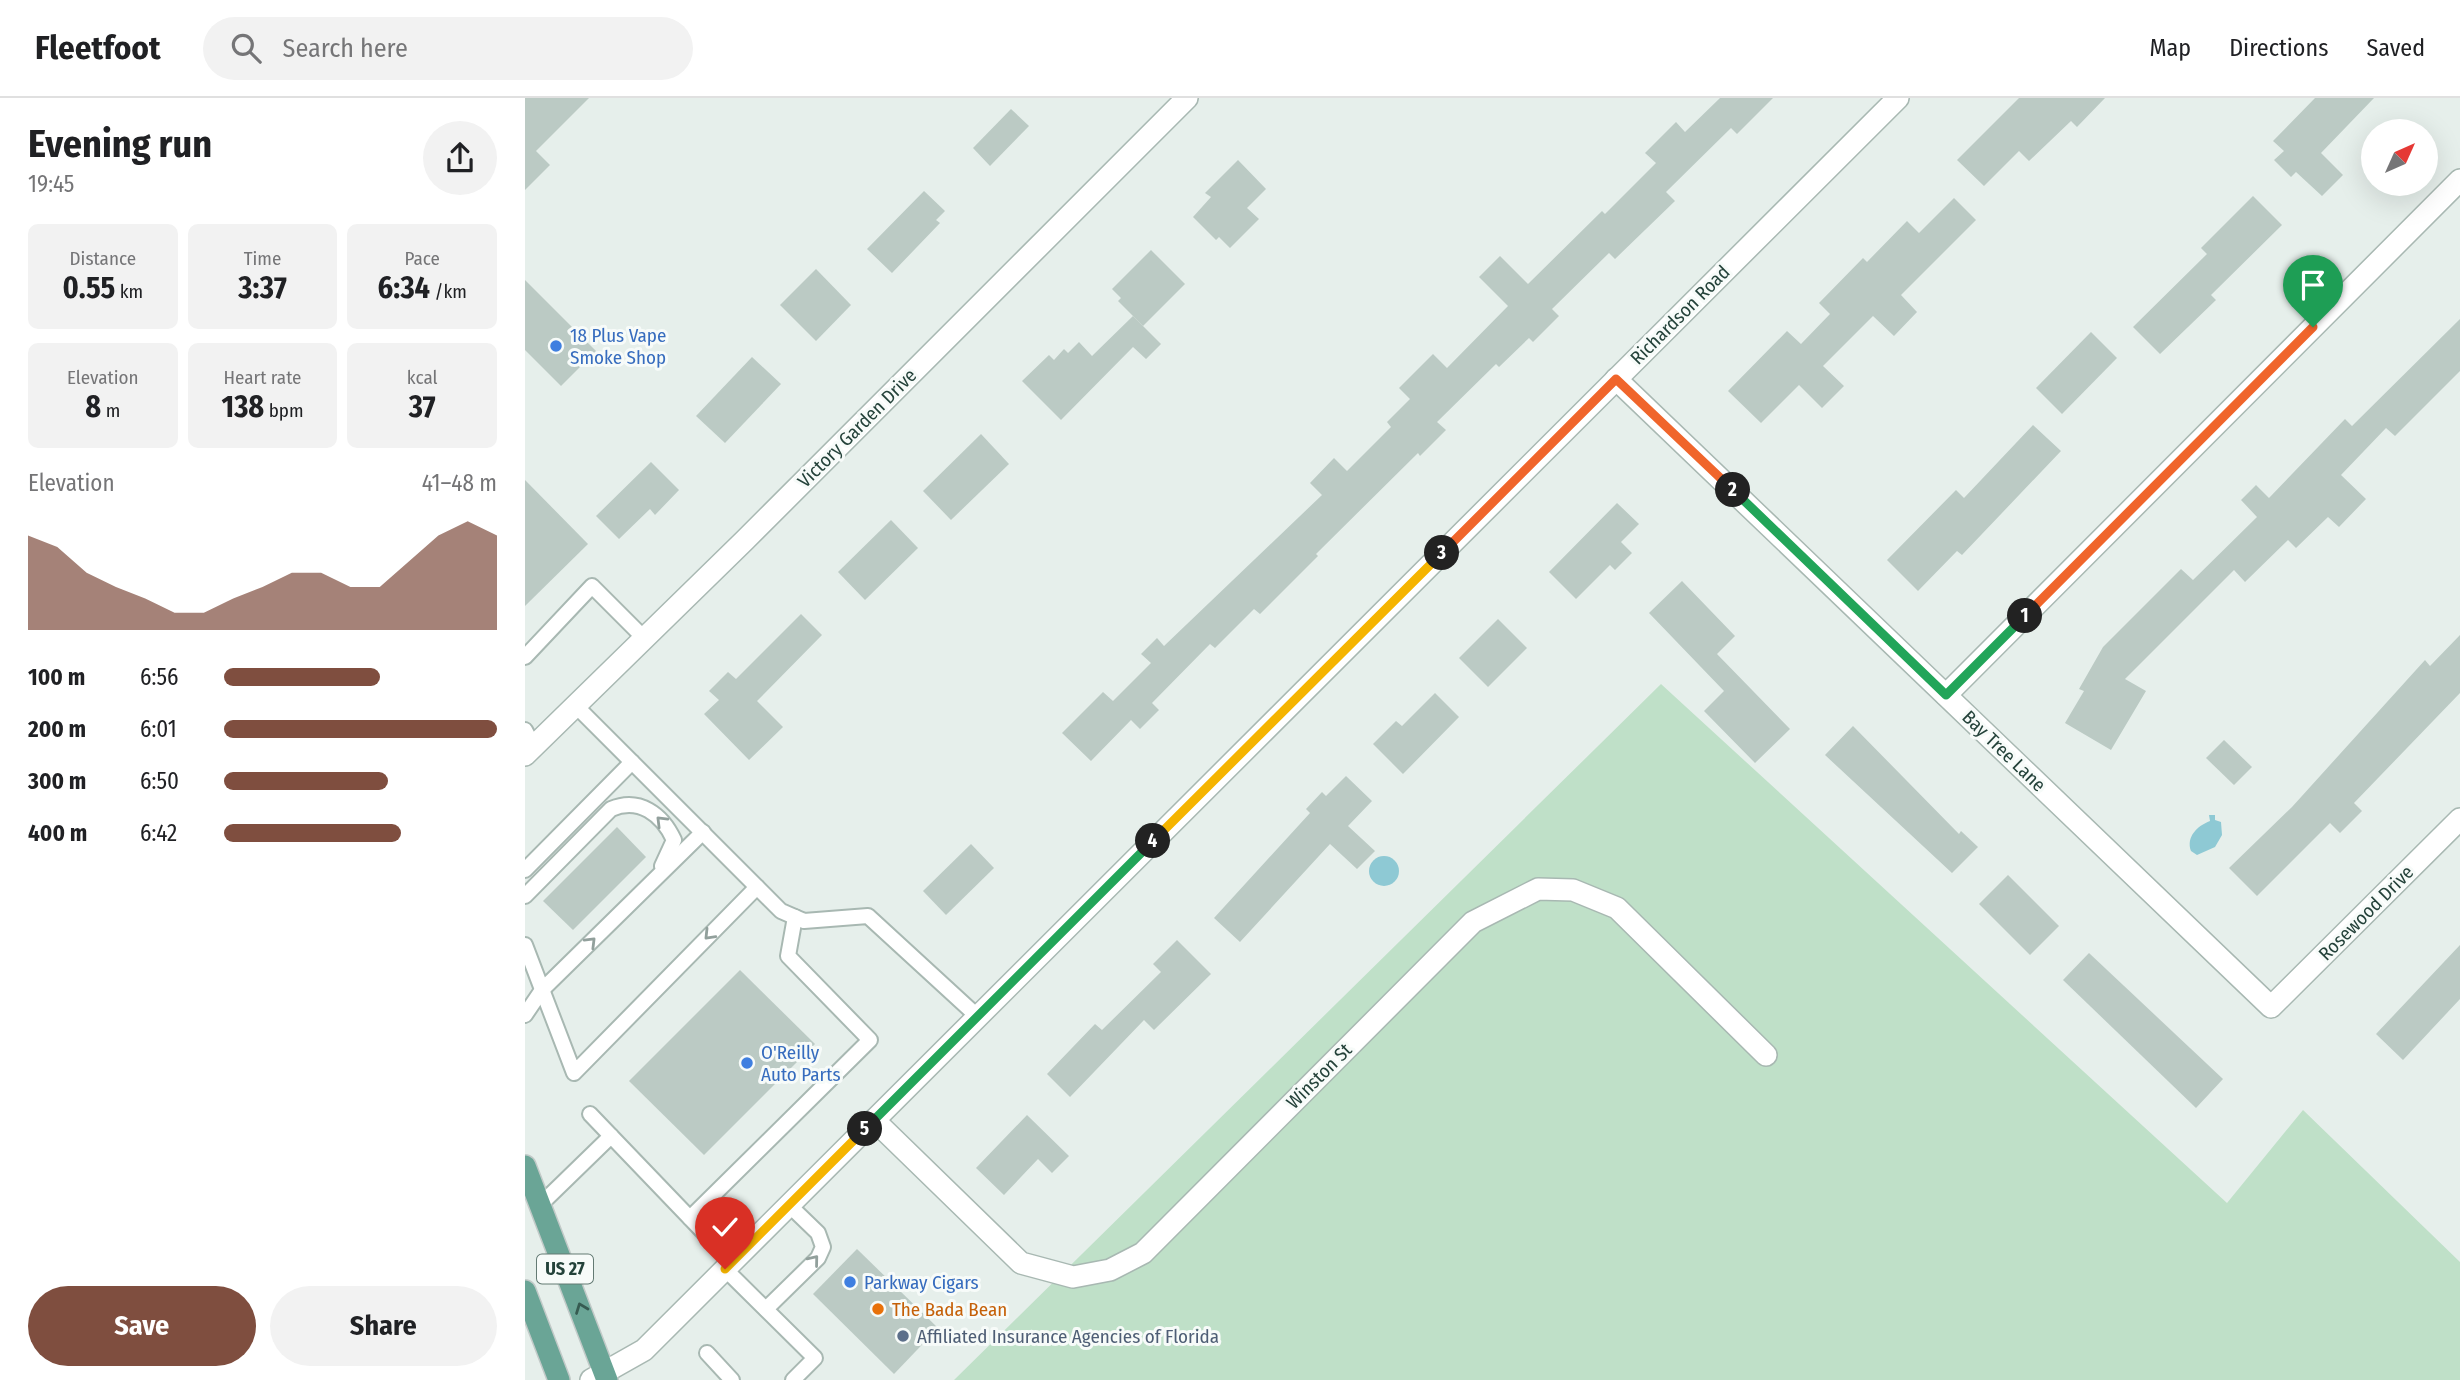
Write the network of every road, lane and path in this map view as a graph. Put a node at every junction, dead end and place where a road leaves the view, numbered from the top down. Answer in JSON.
{"nodes":[{"id":1,"x":1187,"y":98,"type":"edge"},
{"id":2,"x":1898,"y":98,"type":"edge"},
{"id":3,"x":2460,"y":180,"type":"edge"},
{"id":4,"x":1616,"y":379,"type":"junction"},
{"id":5,"x":644,"y":638,"type":"junction"},
{"id":6,"x":525,"y":657,"type":"edge"},
{"id":7,"x":1946,"y":695,"type":"junction"},
{"id":8,"x":575,"y":705,"type":"junction"},
{"id":9,"x":528,"y":744,"type":"edge"},
{"id":10,"x":632,"y":762,"type":"junction"},
{"id":11,"x":2460,"y":819,"type":"edge"},
{"id":12,"x":703,"y":832,"type":"junction"},
{"id":13,"x":525,"y":870,"type":"edge"},
{"id":14,"x":654,"y":880,"type":"junction"},
{"id":15,"x":757,"y":887,"type":"junction"},
{"id":16,"x":525,"y":895,"type":"edge"},
{"id":17,"x":795,"y":917,"type":"junction"},
{"id":18,"x":525,"y":945,"type":"edge"},
{"id":19,"x":525,"y":989,"type":"edge"},
{"id":20,"x":542,"y":990,"type":"junction"},
{"id":21,"x":2271,"y":1007,"type":"joint"},
{"id":22,"x":525,"y":1015,"type":"edge"},
{"id":23,"x":978,"y":1017,"type":"junction"},
{"id":24,"x":1766,"y":1055,"type":"dead end"},
{"id":25,"x":590,"y":1114,"type":"dead end"},
{"id":26,"x":874,"y":1120,"type":"junction"},
{"id":27,"x":611,"y":1136,"type":"junction"},
{"id":28,"x":525,"y":1166,"type":"edge"},
{"id":29,"x":540,"y":1205,"type":"junction"},
{"id":30,"x":789,"y":1205,"type":"junction"},
{"id":31,"x":689,"y":1218,"type":"junction"},
{"id":32,"x":729,"y":1266,"type":"junction"},
{"id":33,"x":525,"y":1292,"type":"edge"},
{"id":34,"x":767,"y":1309,"type":"junction"},
{"id":35,"x":707,"y":1353,"type":"dead end"},
{"id":36,"x":601,"y":1377,"type":"edge"},
{"id":37,"x":559,"y":1380,"type":"edge"},
{"id":38,"x":732,"y":1380,"type":"edge"},
{"id":39,"x":793,"y":1380,"type":"edge"}],
"edges":[{"from":1,"to":5,"type":"street","name":"Victory Garden Drive"},
{"from":2,"to":4,"type":"street","name":"Richardson Road"},
{"from":3,"to":7,"type":"street"},
{"from":4,"to":7,"type":"street","name":"Bay Tree Lane"},
{"from":4,"to":23,"type":"street","name":"Richardson Road"},
{"from":5,"to":6,"type":"lane"},
{"from":5,"to":8,"type":"street","name":"Victory Garden Drive"},
{"from":7,"to":21,"type":"street","name":"Bay Tree Lane"},
{"from":8,"to":9,"type":"street","name":"Victory Garden Drive"},
{"from":8,"to":10,"type":"lane"},
{"from":10,"to":12,"type":"lane"},
{"from":10,"to":13,"type":"lane"},
{"from":11,"to":21,"type":"street","name":"Rosewood Drive"},
{"from":12,"to":14,"type":"lane"},
{"from":12,"to":15,"type":"lane"},
{"from":14,"to":16,"type":"lane","one_way":true},
{"from":20,"to":14,"type":"lane","one_way":true},
{"from":15,"to":17,"type":"lane"},
{"from":15,"to":20,"type":"lane","one_way":true},
{"from":17,"to":23,"type":"lane"},
{"from":17,"to":31,"type":"lane"},
{"from":18,"to":20,"type":"lane"},
{"from":19,"to":20,"type":"lane"},
{"from":20,"to":22,"type":"lane"},
{"from":23,"to":26,"type":"street","name":"Richardson Road"},
{"from":24,"to":26,"type":"street","name":"Winston St"},
{"from":25,"to":27,"type":"lane"},
{"from":26,"to":30,"type":"street","name":"Richardson Road"},
{"from":27,"to":29,"type":"lane"},
{"from":27,"to":31,"type":"lane"},
{"from":28,"to":29,"type":"main road","number":"US 27"},
{"from":36,"to":29,"type":"main road","number":"US 27","one_way":true},
{"from":30,"to":32,"type":"street","name":"Richardson Road"},
{"from":34,"to":30,"type":"lane","one_way":true},
{"from":31,"to":32,"type":"lane"},
{"from":32,"to":34,"type":"lane"},
{"from":32,"to":36,"type":"street","name":"Richardson Road"},
{"from":33,"to":37,"type":"main road","number":"US 27"},
{"from":34,"to":39,"type":"lane"},
{"from":35,"to":38,"type":"lane"}]}
